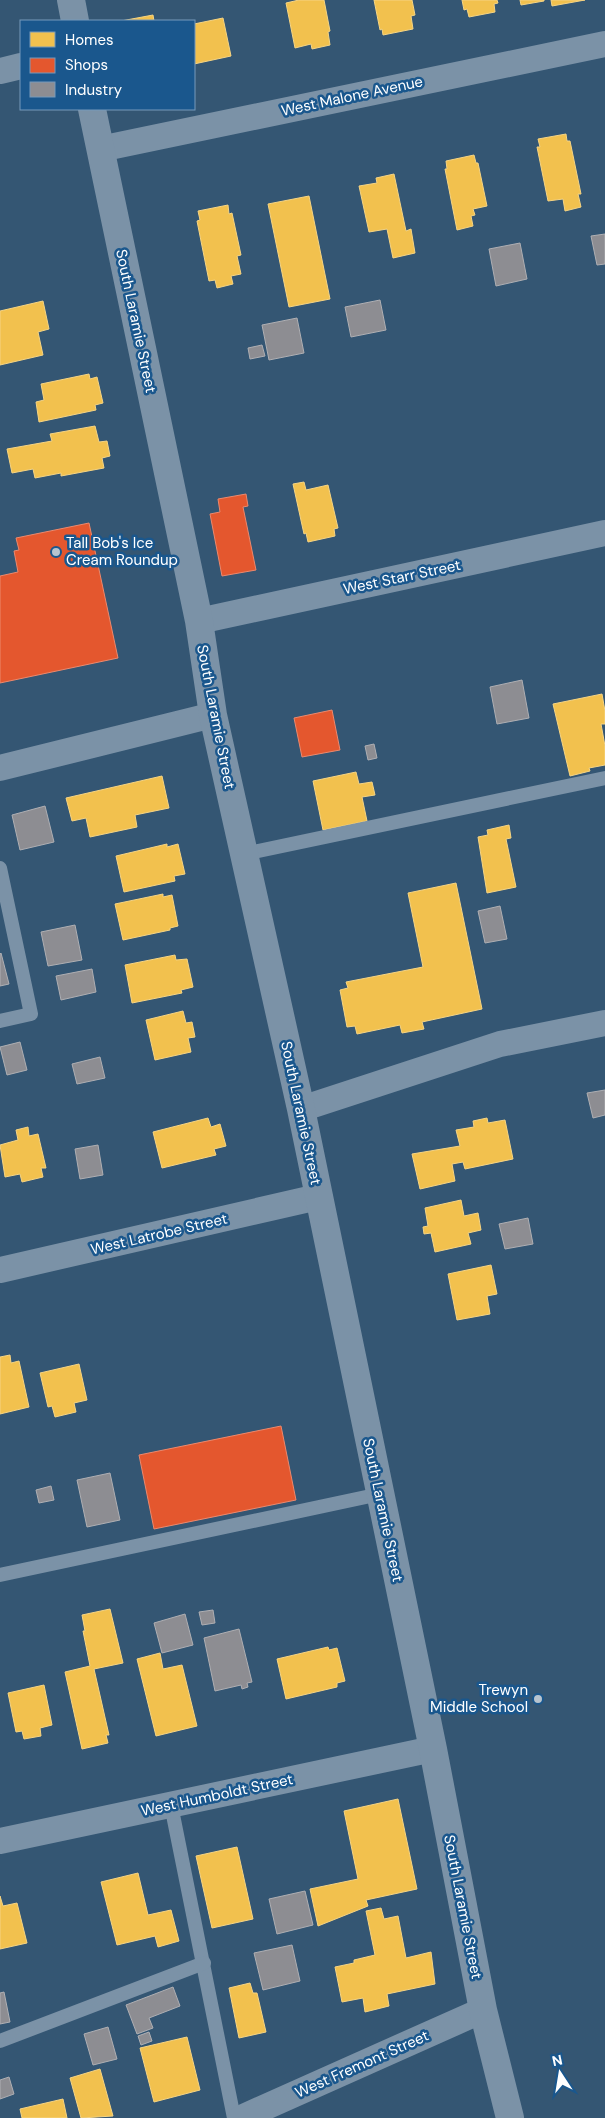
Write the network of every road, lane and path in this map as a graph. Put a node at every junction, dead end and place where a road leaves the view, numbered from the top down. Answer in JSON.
{"nodes":[{"id":1,"x":71,"y":0,"type":"edge"},
{"id":2,"x":75,"y":20,"type":"edge"},
{"id":3,"x":605,"y":44,"type":"edge"},
{"id":4,"x":20,"y":66,"type":"edge"},
{"id":5,"x":0,"y":71,"type":"edge"},
{"id":6,"x":92,"y":110,"type":"edge"},
{"id":7,"x":100,"y":149,"type":"junction"},
{"id":8,"x":605,"y":533,"type":"edge"},
{"id":9,"x":199,"y":621,"type":"junction"},
{"id":10,"x":213,"y":715,"type":"junction"},
{"id":11,"x":0,"y":768,"type":"edge"},
{"id":12,"x":605,"y":778,"type":"edge"},
{"id":13,"x":244,"y":854,"type":"junction"},
{"id":14,"x":0,"y":868,"type":"edge"},
{"id":15,"x":0,"y":1021,"type":"edge"},
{"id":16,"x":605,"y":1023,"type":"edge"},
{"id":17,"x":301,"y":1109,"type":"junction"},
{"id":18,"x":318,"y":1197,"type":"junction"},
{"id":19,"x":0,"y":1270,"type":"edge"},
{"id":20,"x":380,"y":1494,"type":"junction"},
{"id":21,"x":0,"y":1575,"type":"edge"},
{"id":22,"x":433,"y":1749,"type":"junction"},
{"id":23,"x":171,"y":1805,"type":"junction"},
{"id":24,"x":0,"y":1842,"type":"edge"},
{"id":25,"x":204,"y":1963,"type":"junction"},
{"id":26,"x":483,"y":2010,"type":"junction"},
{"id":27,"x":0,"y":2041,"type":"edge"},
{"id":28,"x":234,"y":2118,"type":"edge"},
{"id":29,"x":241,"y":2118,"type":"edge"},
{"id":30,"x":510,"y":2118,"type":"edge"}],
"edges":[{"from":1,"to":2,"type":"street"},
{"from":3,"to":7,"type":"street","name":"West Malone Avenue"},
{"from":4,"to":5,"type":"street"},
{"from":6,"to":7,"type":"street","name":"South Laramie Street"},
{"from":7,"to":9,"type":"street","name":"South Laramie Street"},
{"from":8,"to":9,"type":"street","name":"West Starr Street"},
{"from":9,"to":10,"type":"street","name":"South Laramie Street"},
{"from":10,"to":11,"type":"street"},
{"from":10,"to":13,"type":"street","name":"South Laramie Street"},
{"from":12,"to":13,"type":"lane"},
{"from":13,"to":17,"type":"street","name":"South Laramie Street"},
{"from":14,"to":15,"type":"lane"},
{"from":16,"to":17,"type":"street"},
{"from":17,"to":18,"type":"street","name":"South Laramie Street"},
{"from":18,"to":19,"type":"street","name":"West Latrobe Street"},
{"from":18,"to":20,"type":"street","name":"South Laramie Street"},
{"from":20,"to":21,"type":"lane"},
{"from":20,"to":22,"type":"street","name":"South Laramie Street"},
{"from":22,"to":23,"type":"street","name":"West Humboldt Street"},
{"from":22,"to":26,"type":"street","name":"South Laramie Street"},
{"from":23,"to":24,"type":"street","name":"West Humboldt Street"},
{"from":23,"to":25,"type":"lane"},
{"from":25,"to":27,"type":"lane"},
{"from":25,"to":28,"type":"lane"},
{"from":26,"to":29,"type":"street","name":"West Fremont Street"},
{"from":26,"to":30,"type":"street","name":"South Laramie Street"}]}
